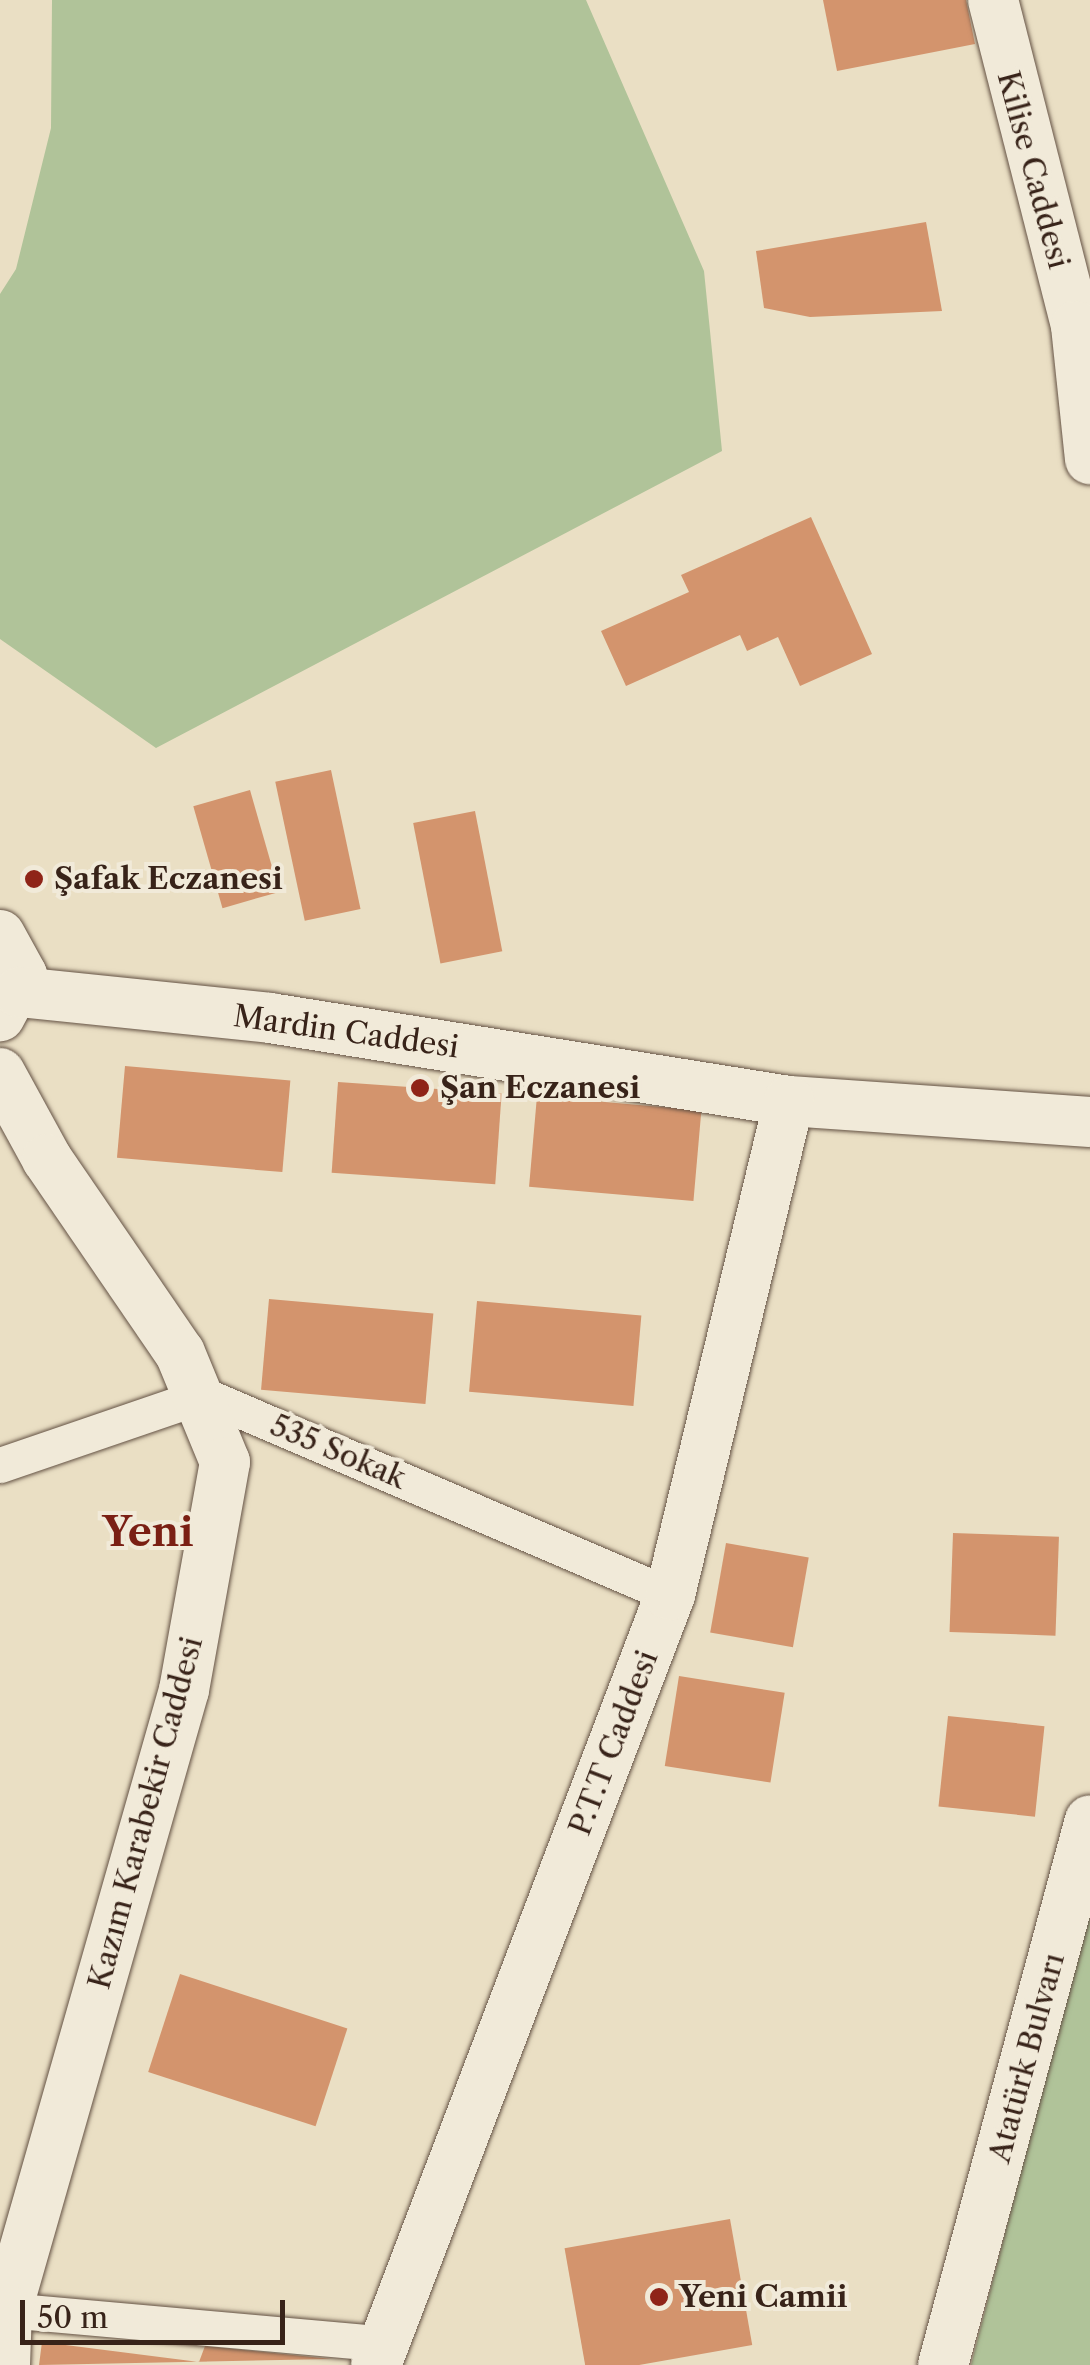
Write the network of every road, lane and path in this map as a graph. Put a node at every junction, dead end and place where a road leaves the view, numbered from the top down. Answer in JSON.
{"nodes":[{"id":1,"x":992,"y":0,"type":"edge"},
{"id":2,"x":1090,"y":459,"type":"edge"},
{"id":3,"x":0,"y":935,"type":"edge"},
{"id":4,"x":9,"y":1004,"type":"edge"},
{"id":5,"x":0,"y":1073,"type":"edge"},
{"id":6,"x":789,"y":1101,"type":"junction"},
{"id":7,"x":1090,"y":1122,"type":"edge"},
{"id":8,"x":204,"y":1395,"type":"junction"},
{"id":9,"x":0,"y":1465,"type":"edge"},
{"id":10,"x":670,"y":1595,"type":"junction"},
{"id":11,"x":1090,"y":1820,"type":"edge"},
{"id":12,"x":8,"y":2310,"type":"junction"},
{"id":13,"x":381,"y":2354,"type":"edge"},
{"id":14,"x":5,"y":2365,"type":"edge"},
{"id":15,"x":944,"y":2365,"type":"edge"}],
"edges":[{"from":1,"to":2,"type":"street","name":"Kilise Caddesi"},
{"from":3,"to":4,"type":"street","name":"Mardin Caddesi"},
{"from":4,"to":6,"type":"street","name":"Mardin Caddesi"},
{"from":5,"to":8,"type":"street","name":"Kazım Karabekir Caddesi"},
{"from":6,"to":7,"type":"street","name":"Mardin Caddesi"},
{"from":6,"to":10,"type":"street","name":"P.T.T Caddesi"},
{"from":8,"to":9,"type":"street"},
{"from":8,"to":10,"type":"street","name":"535 Sokak"},
{"from":8,"to":12,"type":"street","name":"Kazım Karabekir Caddesi"},
{"from":10,"to":13,"type":"street","name":"P.T.T Caddesi"},
{"from":11,"to":15,"type":"street","name":"Atatürk Bulvarı"},
{"from":12,"to":13,"type":"street"},
{"from":12,"to":14,"type":"street","name":"Kazım Karabekir Caddesi"}]}
